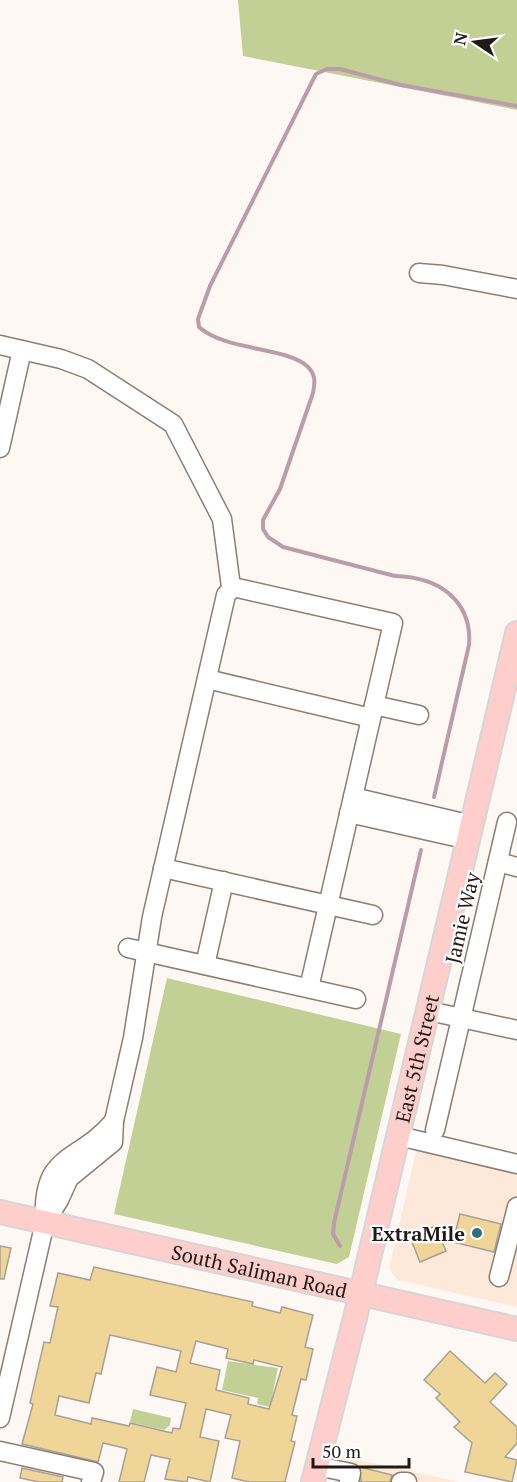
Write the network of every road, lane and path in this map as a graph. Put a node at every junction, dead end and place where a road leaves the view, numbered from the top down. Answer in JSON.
{"nodes":[{"id":1,"x":418,"y":273,"type":"dead end"},
{"id":2,"x":517,"y":289,"type":"edge"},
{"id":3,"x":0,"y":345,"type":"edge"},
{"id":4,"x":22,"y":350,"type":"junction"},
{"id":5,"x":0,"y":448,"type":"edge"},
{"id":6,"x":231,"y":587,"type":"junction"},
{"id":7,"x":517,"y":633,"type":"edge"},
{"id":8,"x":207,"y":679,"type":"junction"},
{"id":9,"x":373,"y":712,"type":"junction"},
{"id":10,"x":419,"y":715,"type":"dead end"},
{"id":11,"x":351,"y":805,"type":"junction"},
{"id":12,"x":507,"y":822,"type":"dead end"},
{"id":13,"x":471,"y":832,"type":"junction"},
{"id":14,"x":498,"y":862,"type":"junction"},
{"id":15,"x":517,"y":867,"type":"edge"},
{"id":16,"x":163,"y":868,"type":"junction"},
{"id":17,"x":224,"y":881,"type":"junction"},
{"id":18,"x":328,"y":905,"type":"junction"},
{"id":19,"x":373,"y":915,"type":"dead end"},
{"id":20,"x":128,"y":948,"type":"dead end"},
{"id":21,"x":147,"y":952,"type":"junction"},
{"id":22,"x":205,"y":966,"type":"junction"},
{"id":23,"x":309,"y":988,"type":"junction"},
{"id":24,"x":356,"y":999,"type":"dead end"},
{"id":25,"x":429,"y":1011,"type":"junction"},
{"id":26,"x":461,"y":1018,"type":"junction"},
{"id":27,"x":517,"y":1030,"type":"edge"},
{"id":28,"x":435,"y":1130,"type":"dead end"},
{"id":29,"x":399,"y":1136,"type":"junction"},
{"id":30,"x":517,"y":1164,"type":"edge"},
{"id":31,"x":517,"y":1207,"type":"edge"},
{"id":32,"x":0,"y":1212,"type":"edge"},
{"id":33,"x":45,"y":1222,"type":"junction"},
{"id":34,"x":499,"y":1277,"type":"dead end"},
{"id":35,"x":361,"y":1293,"type":"junction"},
{"id":36,"x":517,"y":1329,"type":"edge"},
{"id":37,"x":0,"y":1418,"type":"edge"},
{"id":38,"x":0,"y":1452,"type":"edge"},
{"id":39,"x":315,"y":1474,"type":"edge"},
{"id":40,"x":91,"y":1482,"type":"edge"},
{"id":41,"x":349,"y":1482,"type":"edge"},
{"id":42,"x":401,"y":1482,"type":"edge"},
{"id":43,"x":407,"y":1482,"type":"edge"}],
"edges":[{"from":1,"to":2,"type":"street"},
{"from":3,"to":4,"type":"street"},
{"from":4,"to":5,"type":"street"},
{"from":4,"to":6,"type":"street"},
{"from":6,"to":8,"type":"street"},
{"from":6,"to":9,"type":"street"},
{"from":7,"to":13,"type":"main road","name":"East 5th Street"},
{"from":8,"to":9,"type":"street"},
{"from":8,"to":16,"type":"street"},
{"from":9,"to":10,"type":"street"},
{"from":9,"to":11,"type":"street"},
{"from":11,"to":13,"type":"street"},
{"from":11,"to":18,"type":"street"},
{"from":12,"to":14,"type":"street","name":"Jamie Way"},
{"from":13,"to":25,"type":"main road","name":"East 5th Street"},
{"from":14,"to":15,"type":"street"},
{"from":14,"to":26,"type":"street","name":"Jamie Way"},
{"from":16,"to":17,"type":"street"},
{"from":16,"to":21,"type":"street"},
{"from":17,"to":18,"type":"street"},
{"from":17,"to":22,"type":"street"},
{"from":18,"to":19,"type":"street"},
{"from":18,"to":23,"type":"street"},
{"from":20,"to":21,"type":"street"},
{"from":21,"to":22,"type":"street"},
{"from":21,"to":33,"type":"street"},
{"from":22,"to":23,"type":"street"},
{"from":23,"to":24,"type":"street"},
{"from":25,"to":26,"type":"street"},
{"from":25,"to":29,"type":"main road","name":"East 5th Street"},
{"from":26,"to":27,"type":"street"},
{"from":26,"to":28,"type":"street","name":"Jamie Way"},
{"from":29,"to":30,"type":"street"},
{"from":29,"to":35,"type":"main road","name":"East 5th Street"},
{"from":31,"to":34,"type":"street"},
{"from":32,"to":33,"type":"main road","name":"South Saliman Road"},
{"from":33,"to":35,"type":"main road","name":"South Saliman Road"},
{"from":33,"to":37,"type":"street"},
{"from":35,"to":36,"type":"main road","name":"South Saliman Road"},
{"from":35,"to":39,"type":"main road","name":"East 5th Street"},
{"from":38,"to":40,"type":"street"},
{"from":39,"to":41,"type":"street"},
{"from":42,"to":43,"type":"street"}]}
